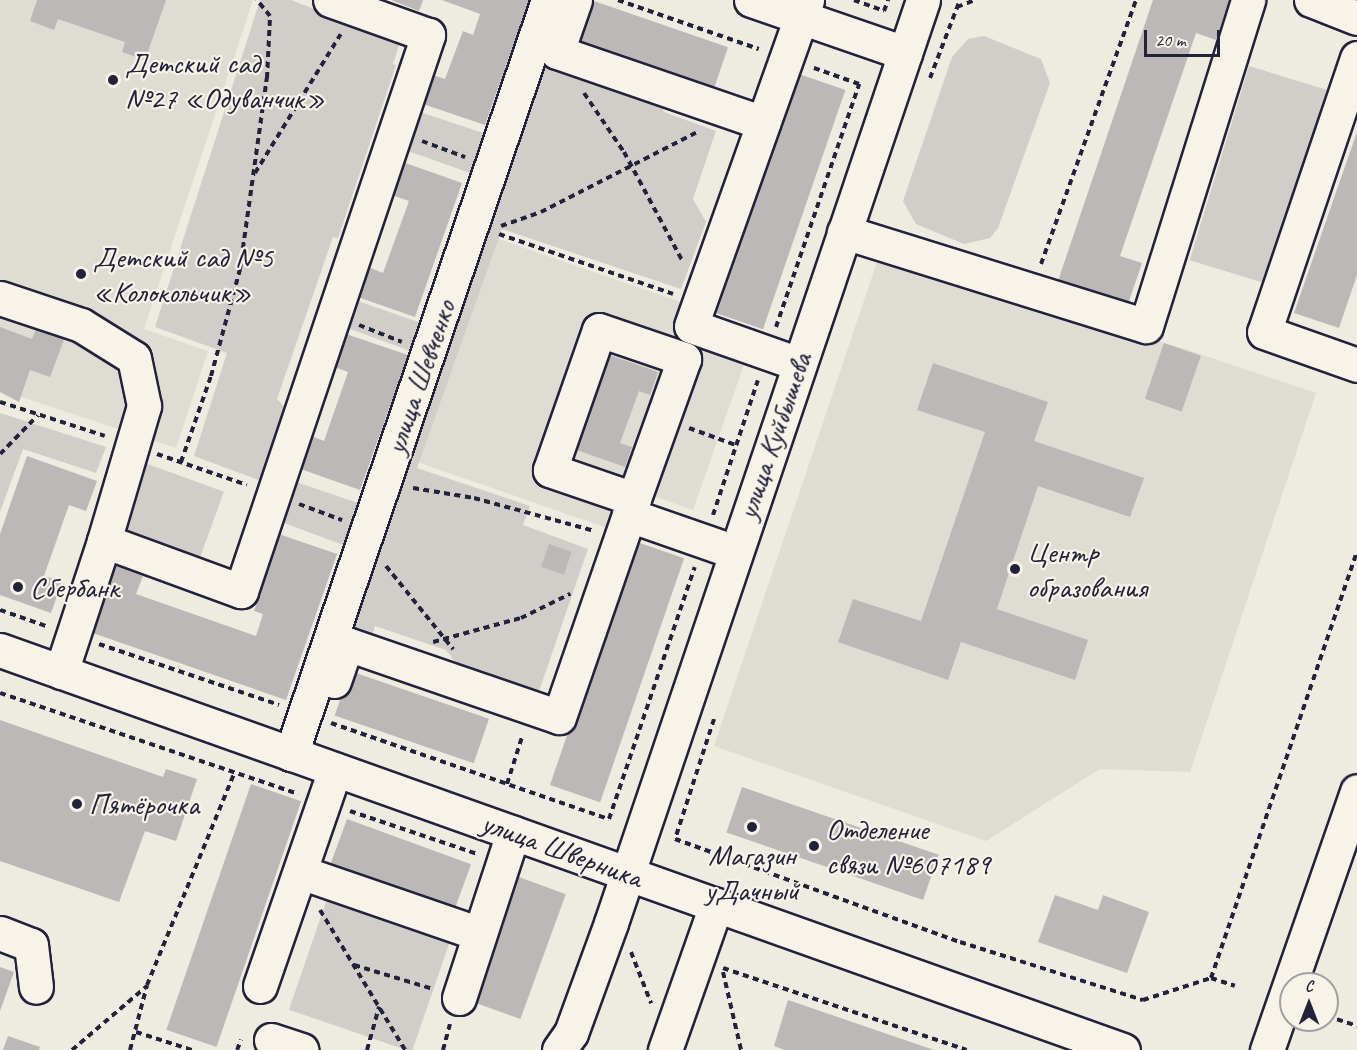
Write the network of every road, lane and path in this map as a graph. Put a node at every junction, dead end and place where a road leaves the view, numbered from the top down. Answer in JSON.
{"nodes":[{"id":1,"x":257,"y":0,"type":"edge"},
{"id":2,"x":548,"y":0,"type":"edge"},
{"id":3,"x":575,"y":0,"type":"edge"},
{"id":4,"x":618,"y":0,"type":"edge"},
{"id":5,"x":751,"y":0,"type":"edge"},
{"id":6,"x":854,"y":0,"type":"edge"},
{"id":7,"x":888,"y":0,"type":"edge"},
{"id":8,"x":923,"y":0,"type":"edge"},
{"id":9,"x":975,"y":0,"type":"edge"},
{"id":10,"x":1136,"y":0,"type":"edge"},
{"id":11,"x":1248,"y":0,"type":"edge"},
{"id":12,"x":1311,"y":0,"type":"edge"},
{"id":13,"x":357,"y":6,"type":"edge"},
{"id":14,"x":957,"y":7,"type":"dead end"},
{"id":15,"x":804,"y":9,"type":"edge"},
{"id":16,"x":1357,"y":18,"type":"edge"},
{"id":17,"x":905,"y":53,"type":"junction"},
{"id":18,"x":1357,"y":58,"type":"edge"},
{"id":19,"x":786,"y":59,"type":"junction"},
{"id":20,"x":582,"y":88,"type":"dead end"},
{"id":21,"x":725,"y":110,"type":"junction"},
{"id":22,"x":763,"y":123,"type":"junction"},
{"id":23,"x":396,"y":131,"type":"junction"},
{"id":24,"x":632,"y":166,"type":"junction"},
{"id":25,"x":491,"y":167,"type":"junction"},
{"id":26,"x":255,"y":173,"type":"junction"},
{"id":27,"x":844,"y":232,"type":"junction"},
{"id":28,"x":1032,"y":290,"type":"junction"},
{"id":29,"x":0,"y":298,"type":"edge"},
{"id":30,"x":701,"y":300,"type":"junction"},
{"id":31,"x":334,"y":316,"type":"junction"},
{"id":32,"x":428,"y":352,"type":"junction"},
{"id":33,"x":767,"y":353,"type":"junction"},
{"id":34,"x":799,"y":364,"type":"junction"},
{"id":35,"x":1357,"y":365,"type":"edge"},
{"id":36,"x":38,"y":415,"type":"dead end"},
{"id":37,"x":662,"y":419,"type":"junction"},
{"id":38,"x":736,"y":445,"type":"junction"},
{"id":39,"x":0,"y":454,"type":"edge"},
{"id":40,"x":181,"y":462,"type":"dead end"},
{"id":41,"x":274,"y":494,"type":"junction"},
{"id":42,"x":406,"y":494,"type":"dead end"},
{"id":43,"x":628,"y":517,"type":"junction"},
{"id":44,"x":367,"y":530,"type":"junction"},
{"id":45,"x":104,"y":541,"type":"junction"},
{"id":46,"x":704,"y":541,"type":"junction"},
{"id":47,"x":735,"y":552,"type":"junction"},
{"id":48,"x":1357,"y":552,"type":"edge"},
{"id":49,"x":574,"y":590,"type":"dead end"},
{"id":50,"x":445,"y":639,"type":"junction"},
{"id":51,"x":423,"y":644,"type":"dead end"},
{"id":52,"x":0,"y":650,"type":"edge"},
{"id":53,"x":459,"y":657,"type":"dead end"},
{"id":54,"x":61,"y":672,"type":"junction"},
{"id":55,"x":531,"y":708,"type":"junction"},
{"id":56,"x":311,"y":761,"type":"junction"},
{"id":57,"x":235,"y":772,"type":"dead end"},
{"id":58,"x":507,"y":784,"type":"dead end"},
{"id":59,"x":1357,"y":791,"type":"edge"},
{"id":60,"x":609,"y":819,"type":"dead end"},
{"id":61,"x":513,"y":833,"type":"junction"},
{"id":62,"x":675,"y":839,"type":"dead end"},
{"id":63,"x":300,"y":872,"type":"junction"},
{"id":64,"x":625,"y":872,"type":"junction"},
{"id":65,"x":716,"y":905,"type":"junction"},
{"id":66,"x":615,"y":909,"type":"junction"},
{"id":67,"x":321,"y":912,"type":"dead end"},
{"id":68,"x":0,"y":933,"type":"edge"},
{"id":69,"x":480,"y":934,"type":"junction"},
{"id":70,"x":710,"y":964,"type":"junction"},
{"id":71,"x":353,"y":965,"type":"junction"},
{"id":72,"x":1211,"y":978,"type":"junction"},
{"id":73,"x":147,"y":985,"type":"junction"},
{"id":74,"x":260,"y":986,"type":"dead end"},
{"id":75,"x":1235,"y":986,"type":"dead end"},
{"id":76,"x":36,"y":987,"type":"dead end"},
{"id":77,"x":424,"y":987,"type":"dead end"},
{"id":78,"x":379,"y":1007,"type":"junction"},
{"id":79,"x":455,"y":1011,"type":"joint"},
{"id":80,"x":1339,"y":1020,"type":"edge"},
{"id":81,"x":1357,"y":1026,"type":"edge"},
{"id":82,"x":136,"y":1032,"type":"junction"},
{"id":83,"x":272,"y":1040,"type":"edge"},
{"id":84,"x":666,"y":1047,"type":"edge"},
{"id":85,"x":72,"y":1050,"type":"edge"},
{"id":86,"x":130,"y":1050,"type":"edge"},
{"id":87,"x":192,"y":1050,"type":"edge"},
{"id":88,"x":237,"y":1050,"type":"edge"},
{"id":89,"x":367,"y":1050,"type":"edge"},
{"id":90,"x":405,"y":1050,"type":"edge"},
{"id":91,"x":443,"y":1050,"type":"edge"},
{"id":92,"x":559,"y":1050,"type":"edge"},
{"id":93,"x":741,"y":1050,"type":"edge"},
{"id":94,"x":967,"y":1050,"type":"edge"},
{"id":95,"x":1123,"y":1050,"type":"edge"},
{"id":96,"x":1267,"y":1050,"type":"edge"}],
"edges":[{"from":1,"to":26,"type":"path"},
{"from":2,"to":25,"type":"street","name":"улица Шевченко"},
{"from":3,"to":21,"type":"street"},
{"from":4,"to":19,"type":"path"},
{"from":5,"to":15,"type":"street"},
{"from":6,"to":7,"type":"path"},
{"from":8,"to":17,"type":"street","name":"улица Куйбышева"},
{"from":9,"to":14,"type":"path"},
{"from":10,"to":28,"type":"path"},
{"from":11,"to":28,"type":"street"},
{"from":12,"to":16,"type":"street"},
{"from":13,"to":23,"type":"street"},
{"from":13,"to":26,"type":"path"},
{"from":15,"to":17,"type":"street"},
{"from":15,"to":19,"type":"street"},
{"from":17,"to":27,"type":"street","name":"улица Куйбышева"},
{"from":18,"to":35,"type":"street"},
{"from":19,"to":22,"type":"street"},
{"from":19,"to":33,"type":"path"},
{"from":20,"to":24,"type":"path"},
{"from":21,"to":22,"type":"street"},
{"from":21,"to":24,"type":"path"},
{"from":22,"to":30,"type":"street"},
{"from":23,"to":25,"type":"path"},
{"from":23,"to":31,"type":"street"},
{"from":24,"to":30,"type":"path"},
{"from":24,"to":30,"type":"path"},
{"from":25,"to":32,"type":"street","name":"улица Шевченко"},
{"from":26,"to":40,"type":"path"},
{"from":27,"to":28,"type":"street"},
{"from":27,"to":34,"type":"street","name":"улица Куйбышева"},
{"from":29,"to":45,"type":"street"},
{"from":30,"to":33,"type":"street"},
{"from":31,"to":32,"type":"path"},
{"from":31,"to":41,"type":"street"},
{"from":32,"to":44,"type":"street","name":"улица Шевченко"},
{"from":33,"to":34,"type":"street"},
{"from":33,"to":38,"type":"path"},
{"from":34,"to":47,"type":"street","name":"улица Куйбышева"},
{"from":36,"to":39,"type":"path"},
{"from":37,"to":38,"type":"path"},
{"from":37,"to":43,"type":"street"},
{"from":37,"to":43,"type":"street"},
{"from":38,"to":46,"type":"path"},
{"from":41,"to":44,"type":"path"},
{"from":41,"to":45,"type":"street"},
{"from":42,"to":43,"type":"path"},
{"from":43,"to":46,"type":"street"},
{"from":43,"to":55,"type":"street"},
{"from":44,"to":50,"type":"path"},
{"from":44,"to":56,"type":"street","name":"улица Шевченко"},
{"from":45,"to":54,"type":"street"},
{"from":46,"to":47,"type":"street"},
{"from":46,"to":60,"type":"path"},
{"from":47,"to":64,"type":"street","name":"улица Куйбышева"},
{"from":48,"to":72,"type":"path"},
{"from":49,"to":50,"type":"path"},
{"from":50,"to":51,"type":"path"},
{"from":50,"to":53,"type":"path"},
{"from":52,"to":54,"type":"street","name":"улица Шверника"},
{"from":54,"to":56,"type":"street","name":"улица Шверника"},
{"from":55,"to":56,"type":"street"},
{"from":55,"to":58,"type":"path"},
{"from":56,"to":61,"type":"street","name":"улица Шверника"},
{"from":56,"to":63,"type":"street"},
{"from":57,"to":73,"type":"path"},
{"from":59,"to":96,"type":"street"},
{"from":61,"to":64,"type":"street","name":"улица Шверника"},
{"from":61,"to":69,"type":"street"},
{"from":62,"to":72,"type":"path"},
{"from":63,"to":69,"type":"street"},
{"from":63,"to":74,"type":"street"},
{"from":64,"to":65,"type":"street","name":"улица Шверника"},
{"from":64,"to":66,"type":"street","name":"улица Куйбышева"},
{"from":65,"to":70,"type":"street"},
{"from":65,"to":95,"type":"street","name":"улица Шверника"},
{"from":66,"to":84,"type":"path"},
{"from":66,"to":92,"type":"street","name":"улица Куйбышева"},
{"from":67,"to":71,"type":"path"},
{"from":68,"to":76,"type":"street"},
{"from":69,"to":79,"type":"street"},
{"from":70,"to":84,"type":"street"},
{"from":70,"to":93,"type":"path"},
{"from":70,"to":94,"type":"path"},
{"from":71,"to":77,"type":"path"},
{"from":71,"to":78,"type":"path"},
{"from":72,"to":75,"type":"path"},
{"from":73,"to":82,"type":"path"},
{"from":73,"to":85,"type":"path"},
{"from":78,"to":89,"type":"path"},
{"from":78,"to":90,"type":"path"},
{"from":79,"to":91,"type":"path"},
{"from":80,"to":81,"type":"path"},
{"from":82,"to":86,"type":"path"},
{"from":82,"to":87,"type":"path"},
{"from":83,"to":88,"type":"path"}]}
